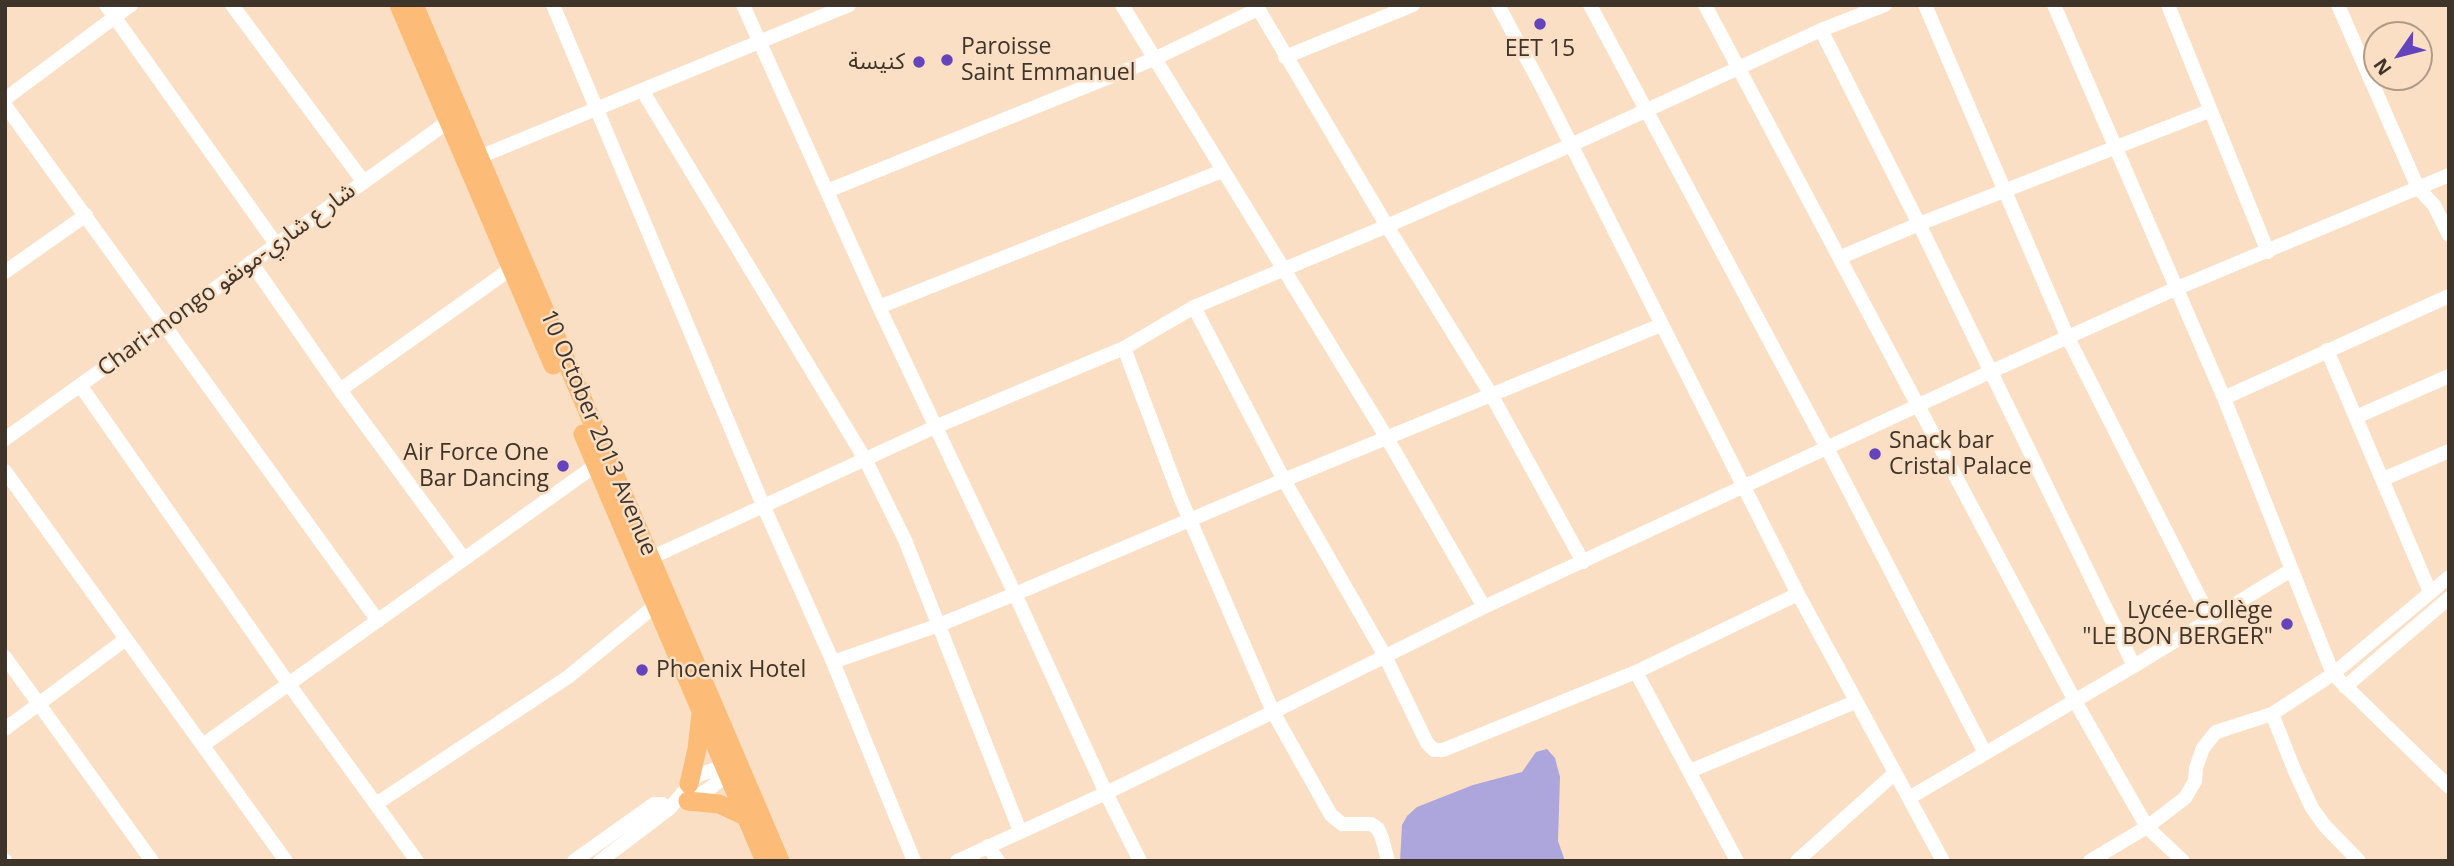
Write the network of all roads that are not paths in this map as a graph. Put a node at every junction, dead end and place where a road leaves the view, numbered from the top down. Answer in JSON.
{"nodes":[{"id":1,"x":106,"y":5,"type":"edge"},
{"id":2,"x":131,"y":5,"type":"edge"},
{"id":3,"x":232,"y":5,"type":"edge"},
{"id":4,"x":399,"y":5,"type":"edge"},
{"id":5,"x":414,"y":5,"type":"edge"},
{"id":6,"x":553,"y":5,"type":"edge"},
{"id":7,"x":743,"y":5,"type":"edge"},
{"id":8,"x":849,"y":5,"type":"edge"},
{"id":9,"x":1122,"y":5,"type":"edge"},
{"id":10,"x":1413,"y":5,"type":"edge"},
{"id":11,"x":1497,"y":5,"type":"edge"},
{"id":12,"x":1590,"y":5,"type":"edge"},
{"id":13,"x":1705,"y":5,"type":"edge"},
{"id":14,"x":1885,"y":5,"type":"edge"},
{"id":15,"x":1925,"y":5,"type":"edge"},
{"id":16,"x":2054,"y":5,"type":"edge"},
{"id":17,"x":2168,"y":5,"type":"edge"},
{"id":18,"x":2338,"y":5,"type":"edge"},
{"id":19,"x":1257,"y":7,"type":"edge"},
{"id":20,"x":115,"y":18,"type":"junction"},
{"id":21,"x":1821,"y":30,"type":"junction"},
{"id":22,"x":759,"y":42,"type":"junction"},
{"id":23,"x":1285,"y":57,"type":"junction"},
{"id":24,"x":1154,"y":59,"type":"junction"},
{"id":25,"x":1738,"y":69,"type":"junction"},
{"id":26,"x":642,"y":89,"type":"junction"},
{"id":27,"x":5,"y":99,"type":"edge"},
{"id":28,"x":5,"y":105,"type":"edge"},
{"id":29,"x":594,"y":108,"type":"junction"},
{"id":30,"x":1646,"y":111,"type":"junction"},
{"id":31,"x":2209,"y":111,"type":"junction"},
{"id":32,"x":449,"y":121,"type":"junction"},
{"id":33,"x":1571,"y":145,"type":"junction"},
{"id":34,"x":2115,"y":148,"type":"junction"},
{"id":35,"x":473,"y":160,"type":"junction"},
{"id":36,"x":1222,"y":171,"type":"junction"},
{"id":37,"x":2449,"y":174,"type":"edge"},
{"id":38,"x":363,"y":181,"type":"junction"},
{"id":39,"x":2418,"y":188,"type":"junction"},
{"id":40,"x":827,"y":191,"type":"junction"},
{"id":41,"x":2006,"y":191,"type":"junction"},
{"id":42,"x":86,"y":215,"type":"junction"},
{"id":43,"x":1919,"y":223,"type":"junction"},
{"id":44,"x":1387,"y":226,"type":"junction"},
{"id":45,"x":2449,"y":235,"type":"edge"},
{"id":46,"x":276,"y":244,"type":"junction"},
{"id":47,"x":2268,"y":252,"type":"junction"},
{"id":48,"x":1841,"y":257,"type":"junction"},
{"id":49,"x":251,"y":262,"type":"junction"},
{"id":50,"x":512,"y":268,"type":"junction"},
{"id":51,"x":1283,"y":269,"type":"junction"},
{"id":52,"x":5,"y":272,"type":"edge"},
{"id":53,"x":2175,"y":289,"type":"junction"},
{"id":54,"x":2449,"y":296,"type":"edge"},
{"id":55,"x":879,"y":307,"type":"junction"},
{"id":56,"x":1194,"y":307,"type":"junction"},
{"id":57,"x":164,"y":324,"type":"junction"},
{"id":58,"x":1661,"y":325,"type":"junction"},
{"id":59,"x":2068,"y":338,"type":"junction"},
{"id":60,"x":1124,"y":348,"type":"junction"},
{"id":61,"x":2327,"y":350,"type":"junction"},
{"id":62,"x":1990,"y":372,"type":"junction"},
{"id":63,"x":2449,"y":376,"type":"edge"},
{"id":64,"x":80,"y":385,"type":"junction"},
{"id":65,"x":340,"y":390,"type":"junction"},
{"id":66,"x":1492,"y":396,"type":"junction"},
{"id":67,"x":2224,"y":398,"type":"junction"},
{"id":68,"x":1917,"y":406,"type":"junction"},
{"id":69,"x":2356,"y":417,"type":"junction"},
{"id":70,"x":936,"y":427,"type":"junction"},
{"id":71,"x":1387,"y":438,"type":"junction"},
{"id":72,"x":5,"y":439,"type":"edge"},
{"id":73,"x":1827,"y":448,"type":"junction"},
{"id":74,"x":2449,"y":451,"type":"edge"},
{"id":75,"x":865,"y":458,"type":"junction"},
{"id":76,"x":596,"y":465,"type":"junction"},
{"id":77,"x":5,"y":471,"type":"edge"},
{"id":78,"x":2383,"y":479,"type":"junction"},
{"id":79,"x":1284,"y":480,"type":"junction"},
{"id":80,"x":1743,"y":487,"type":"junction"},
{"id":81,"x":764,"y":505,"type":"junction"},
{"id":82,"x":1190,"y":521,"type":"junction"},
{"id":83,"x":464,"y":559,"type":"junction"},
{"id":84,"x":645,"y":561,"type":"junction"},
{"id":85,"x":1583,"y":562,"type":"junction"},
{"id":86,"x":2291,"y":570,"type":"junction"},
{"id":87,"x":2449,"y":577,"type":"edge"},
{"id":88,"x":2430,"y":592,"type":"junction"},
{"id":89,"x":1015,"y":594,"type":"junction"},
{"id":90,"x":1798,"y":594,"type":"junction"},
{"id":91,"x":2449,"y":598,"type":"edge"},
{"id":92,"x":656,"y":605,"type":"junction"},
{"id":93,"x":1484,"y":607,"type":"junction"},
{"id":94,"x":2210,"y":618,"type":"junction"},
{"id":95,"x":378,"y":621,"type":"junction"},
{"id":96,"x":939,"y":625,"type":"junction"},
{"id":97,"x":126,"y":639,"type":"junction"},
{"id":98,"x":1385,"y":656,"type":"junction"},
{"id":99,"x":5,"y":657,"type":"edge"},
{"id":100,"x":833,"y":662,"type":"junction"},
{"id":101,"x":2134,"y":666,"type":"junction"},
{"id":102,"x":1636,"y":672,"type":"junction"},
{"id":103,"x":2333,"y":674,"type":"junction"},
{"id":104,"x":288,"y":683,"type":"junction"},
{"id":105,"x":2345,"y":687,"type":"junction"},
{"id":106,"x":2076,"y":701,"type":"junction"},
{"id":107,"x":1855,"y":702,"type":"junction"},
{"id":108,"x":39,"y":703,"type":"junction"},
{"id":109,"x":1273,"y":712,"type":"junction"},
{"id":110,"x":701,"y":713,"type":"junction"},
{"id":111,"x":2272,"y":714,"type":"junction"},
{"id":112,"x":5,"y":729,"type":"edge"},
{"id":113,"x":203,"y":745,"type":"junction"},
{"id":114,"x":1985,"y":753,"type":"junction"},
{"id":115,"x":732,"y":766,"type":"junction"},
{"id":116,"x":1690,"y":771,"type":"junction"},
{"id":117,"x":1895,"y":773,"type":"junction"},
{"id":118,"x":2449,"y":787,"type":"edge"},
{"id":119,"x":689,"y":793,"type":"junction"},
{"id":120,"x":1106,"y":793,"type":"junction"},
{"id":121,"x":1909,"y":797,"type":"junction"},
{"id":122,"x":376,"y":804,"type":"junction"},
{"id":123,"x":668,"y":809,"type":"junction"},
{"id":124,"x":747,"y":817,"type":"junction"},
{"id":125,"x":2147,"y":827,"type":"junction"},
{"id":126,"x":1020,"y":831,"type":"junction"},
{"id":127,"x":988,"y":846,"type":"junction"},
{"id":128,"x":152,"y":861,"type":"edge"},
{"id":129,"x":286,"y":861,"type":"edge"},
{"id":130,"x":417,"y":861,"type":"edge"},
{"id":131,"x":574,"y":861,"type":"edge"},
{"id":132,"x":600,"y":861,"type":"edge"},
{"id":133,"x":765,"y":861,"type":"edge"},
{"id":134,"x":780,"y":861,"type":"edge"},
{"id":135,"x":914,"y":861,"type":"edge"},
{"id":136,"x":957,"y":861,"type":"edge"},
{"id":137,"x":999,"y":861,"type":"edge"},
{"id":138,"x":1140,"y":861,"type":"edge"},
{"id":139,"x":1388,"y":861,"type":"edge"},
{"id":140,"x":1737,"y":861,"type":"edge"},
{"id":141,"x":1797,"y":861,"type":"edge"},
{"id":142,"x":1943,"y":861,"type":"edge"},
{"id":143,"x":2090,"y":861,"type":"edge"},
{"id":144,"x":2183,"y":861,"type":"edge"},
{"id":145,"x":2359,"y":861,"type":"edge"}],
"edges":[{"from":1,"to":20,"type":"street"},
{"from":2,"to":20,"type":"street"},
{"from":3,"to":38,"type":"street"},
{"from":4,"to":32,"type":"highway","name":"10 October 2013 Avenue"},
{"from":5,"to":35,"type":"highway","name":"10 October 2013 Avenue"},
{"from":6,"to":29,"type":"street"},
{"from":7,"to":22,"type":"street"},
{"from":8,"to":22,"type":"street"},
{"from":9,"to":24,"type":"street"},
{"from":10,"to":23,"type":"street"},
{"from":11,"to":33,"type":"street"},
{"from":12,"to":30,"type":"street"},
{"from":13,"to":25,"type":"street"},
{"from":14,"to":21,"type":"street"},
{"from":15,"to":41,"type":"street"},
{"from":16,"to":34,"type":"street"},
{"from":17,"to":31,"type":"street"},
{"from":18,"to":39,"type":"street"},
{"from":19,"to":23,"type":"street"},
{"from":19,"to":24,"type":"street"},
{"from":20,"to":27,"type":"street"},
{"from":20,"to":46,"type":"street"},
{"from":21,"to":25,"type":"street"},
{"from":21,"to":43,"type":"street"},
{"from":22,"to":26,"type":"street"},
{"from":22,"to":40,"type":"street"},
{"from":23,"to":44,"type":"street"},
{"from":24,"to":36,"type":"street"},
{"from":24,"to":40,"type":"street"},
{"from":25,"to":30,"type":"street"},
{"from":25,"to":48,"type":"street"},
{"from":26,"to":29,"type":"street"},
{"from":26,"to":75,"type":"street"},
{"from":28,"to":42,"type":"street"},
{"from":29,"to":35,"type":"street"},
{"from":29,"to":81,"type":"street"},
{"from":30,"to":33,"type":"street"},
{"from":30,"to":73,"type":"street"},
{"from":31,"to":34,"type":"street"},
{"from":31,"to":47,"type":"street"},
{"from":32,"to":35,"type":"highway","name":"10 October 2013 Avenue"},
{"from":32,"to":38,"type":"street","name":"Chari-mongo شار ع شاري-مونقو"},
{"from":33,"to":44,"type":"street"},
{"from":33,"to":58,"type":"street"},
{"from":34,"to":41,"type":"street"},
{"from":34,"to":53,"type":"street"},
{"from":35,"to":50,"type":"highway","name":"10 October 2013 Avenue"},
{"from":35,"to":84,"type":"highway","name":"10 October 2013 Avenue"},
{"from":36,"to":51,"type":"street"},
{"from":36,"to":55,"type":"street"},
{"from":37,"to":39,"type":"street"},
{"from":38,"to":46,"type":"street","name":"Chari-mongo شار ع شاري-مونقو"},
{"from":39,"to":45,"type":"street"},
{"from":39,"to":47,"type":"street"},
{"from":40,"to":55,"type":"street"},
{"from":41,"to":43,"type":"street"},
{"from":41,"to":59,"type":"street"},
{"from":42,"to":52,"type":"street"},
{"from":42,"to":57,"type":"street"},
{"from":43,"to":48,"type":"street"},
{"from":43,"to":62,"type":"street"},
{"from":44,"to":51,"type":"street"},
{"from":44,"to":66,"type":"street"},
{"from":46,"to":49,"type":"street","name":"Chari-mongo شار ع شاري-مونقو"},
{"from":47,"to":53,"type":"street"},
{"from":48,"to":68,"type":"street"},
{"from":49,"to":57,"type":"street","name":"Chari-mongo شار ع شاري-مونقو"},
{"from":49,"to":65,"type":"street"},
{"from":50,"to":65,"type":"street"},
{"from":50,"to":76,"type":"highway","name":"10 October 2013 Avenue"},
{"from":51,"to":56,"type":"street"},
{"from":51,"to":71,"type":"street"},
{"from":53,"to":59,"type":"street"},
{"from":53,"to":67,"type":"street"},
{"from":54,"to":61,"type":"street"},
{"from":55,"to":70,"type":"street"},
{"from":56,"to":60,"type":"street"},
{"from":56,"to":79,"type":"street"},
{"from":57,"to":64,"type":"street","name":"Chari-mongo شار ع شاري-مونقو"},
{"from":57,"to":95,"type":"street"},
{"from":58,"to":66,"type":"street"},
{"from":58,"to":80,"type":"street"},
{"from":59,"to":62,"type":"street"},
{"from":59,"to":94,"type":"street"},
{"from":60,"to":70,"type":"street"},
{"from":60,"to":82,"type":"street"},
{"from":61,"to":67,"type":"street"},
{"from":61,"to":69,"type":"street"},
{"from":62,"to":68,"type":"street"},
{"from":62,"to":101,"type":"street"},
{"from":63,"to":69,"type":"street"},
{"from":64,"to":72,"type":"street","name":"Chari-mongo شار ع شاري-مونقو"},
{"from":64,"to":104,"type":"street"},
{"from":65,"to":83,"type":"street"},
{"from":66,"to":71,"type":"street"},
{"from":66,"to":85,"type":"street"},
{"from":67,"to":86,"type":"street"},
{"from":68,"to":73,"type":"street"},
{"from":68,"to":106,"type":"street"},
{"from":69,"to":78,"type":"street"},
{"from":70,"to":75,"type":"street"},
{"from":70,"to":89,"type":"street"},
{"from":71,"to":79,"type":"street"},
{"from":71,"to":93,"type":"street"},
{"from":73,"to":80,"type":"street"},
{"from":73,"to":114,"type":"street"},
{"from":74,"to":78,"type":"street"},
{"from":75,"to":81,"type":"street"},
{"from":75,"to":96,"type":"street"},
{"from":76,"to":83,"type":"street"},
{"from":76,"to":84,"type":"highway","name":"10 October 2013 Avenue"},
{"from":77,"to":97,"type":"street"},
{"from":78,"to":88,"type":"street"},
{"from":79,"to":82,"type":"street"},
{"from":79,"to":98,"type":"street"},
{"from":80,"to":85,"type":"street"},
{"from":80,"to":90,"type":"street"},
{"from":81,"to":84,"type":"street"},
{"from":81,"to":100,"type":"street"},
{"from":82,"to":89,"type":"street"},
{"from":82,"to":109,"type":"street"},
{"from":83,"to":95,"type":"street"},
{"from":84,"to":92,"type":"highway","name":"10 October 2013 Avenue"},
{"from":84,"to":115,"type":"highway","name":"10 October 2013 Avenue"},
{"from":85,"to":93,"type":"street"},
{"from":86,"to":94,"type":"street"},
{"from":86,"to":103,"type":"street"},
{"from":87,"to":88,"type":"street"},
{"from":88,"to":103,"type":"street"},
{"from":89,"to":96,"type":"street"},
{"from":89,"to":120,"type":"street"},
{"from":90,"to":102,"type":"street"},
{"from":90,"to":107,"type":"street"},
{"from":91,"to":105,"type":"street"},
{"from":92,"to":110,"type":"highway","name":"10 October 2013 Avenue"},
{"from":92,"to":122,"type":"street"},
{"from":93,"to":98,"type":"street"},
{"from":94,"to":101,"type":"street"},
{"from":95,"to":104,"type":"street"},
{"from":96,"to":100,"type":"street"},
{"from":96,"to":126,"type":"street"},
{"from":97,"to":108,"type":"street"},
{"from":97,"to":113,"type":"street"},
{"from":98,"to":102,"type":"street"},
{"from":98,"to":109,"type":"street"},
{"from":99,"to":108,"type":"street"},
{"from":100,"to":135,"type":"street"},
{"from":101,"to":106,"type":"street"},
{"from":102,"to":116,"type":"street"},
{"from":103,"to":105,"type":"street"},
{"from":103,"to":111,"type":"street"},
{"from":104,"to":113,"type":"street"},
{"from":104,"to":122,"type":"street"},
{"from":105,"to":118,"type":"street"},
{"from":106,"to":114,"type":"street"},
{"from":106,"to":125,"type":"street"},
{"from":107,"to":116,"type":"street"},
{"from":107,"to":117,"type":"street"},
{"from":108,"to":112,"type":"street"},
{"from":108,"to":128,"type":"street"},
{"from":109,"to":120,"type":"street"},
{"from":109,"to":139,"type":"street"},
{"from":110,"to":115,"type":"highway","name":"10 October 2013 Avenue"},
{"from":110,"to":119,"type":"highway"},
{"from":111,"to":125,"type":"street"},
{"from":111,"to":145,"type":"street"},
{"from":113,"to":129,"type":"street"},
{"from":114,"to":121,"type":"street"},
{"from":115,"to":119,"type":"street"},
{"from":115,"to":124,"type":"highway","name":"10 October 2013 Avenue"},
{"from":115,"to":134,"type":"highway","name":"10 October 2013 Avenue"},
{"from":116,"to":140,"type":"street"},
{"from":117,"to":121,"type":"street"},
{"from":117,"to":141,"type":"street"},
{"from":119,"to":123,"type":"street"},
{"from":119,"to":124,"type":"highway"},
{"from":120,"to":126,"type":"street"},
{"from":120,"to":138,"type":"street"},
{"from":121,"to":142,"type":"street"},
{"from":122,"to":130,"type":"street"},
{"from":123,"to":131,"type":"street"},
{"from":123,"to":132,"type":"street"},
{"from":124,"to":133,"type":"highway","name":"10 October 2013 Avenue"},
{"from":125,"to":143,"type":"street"},
{"from":125,"to":144,"type":"street"},
{"from":126,"to":127,"type":"street"},
{"from":127,"to":136,"type":"street"},
{"from":127,"to":137,"type":"street"}]}
